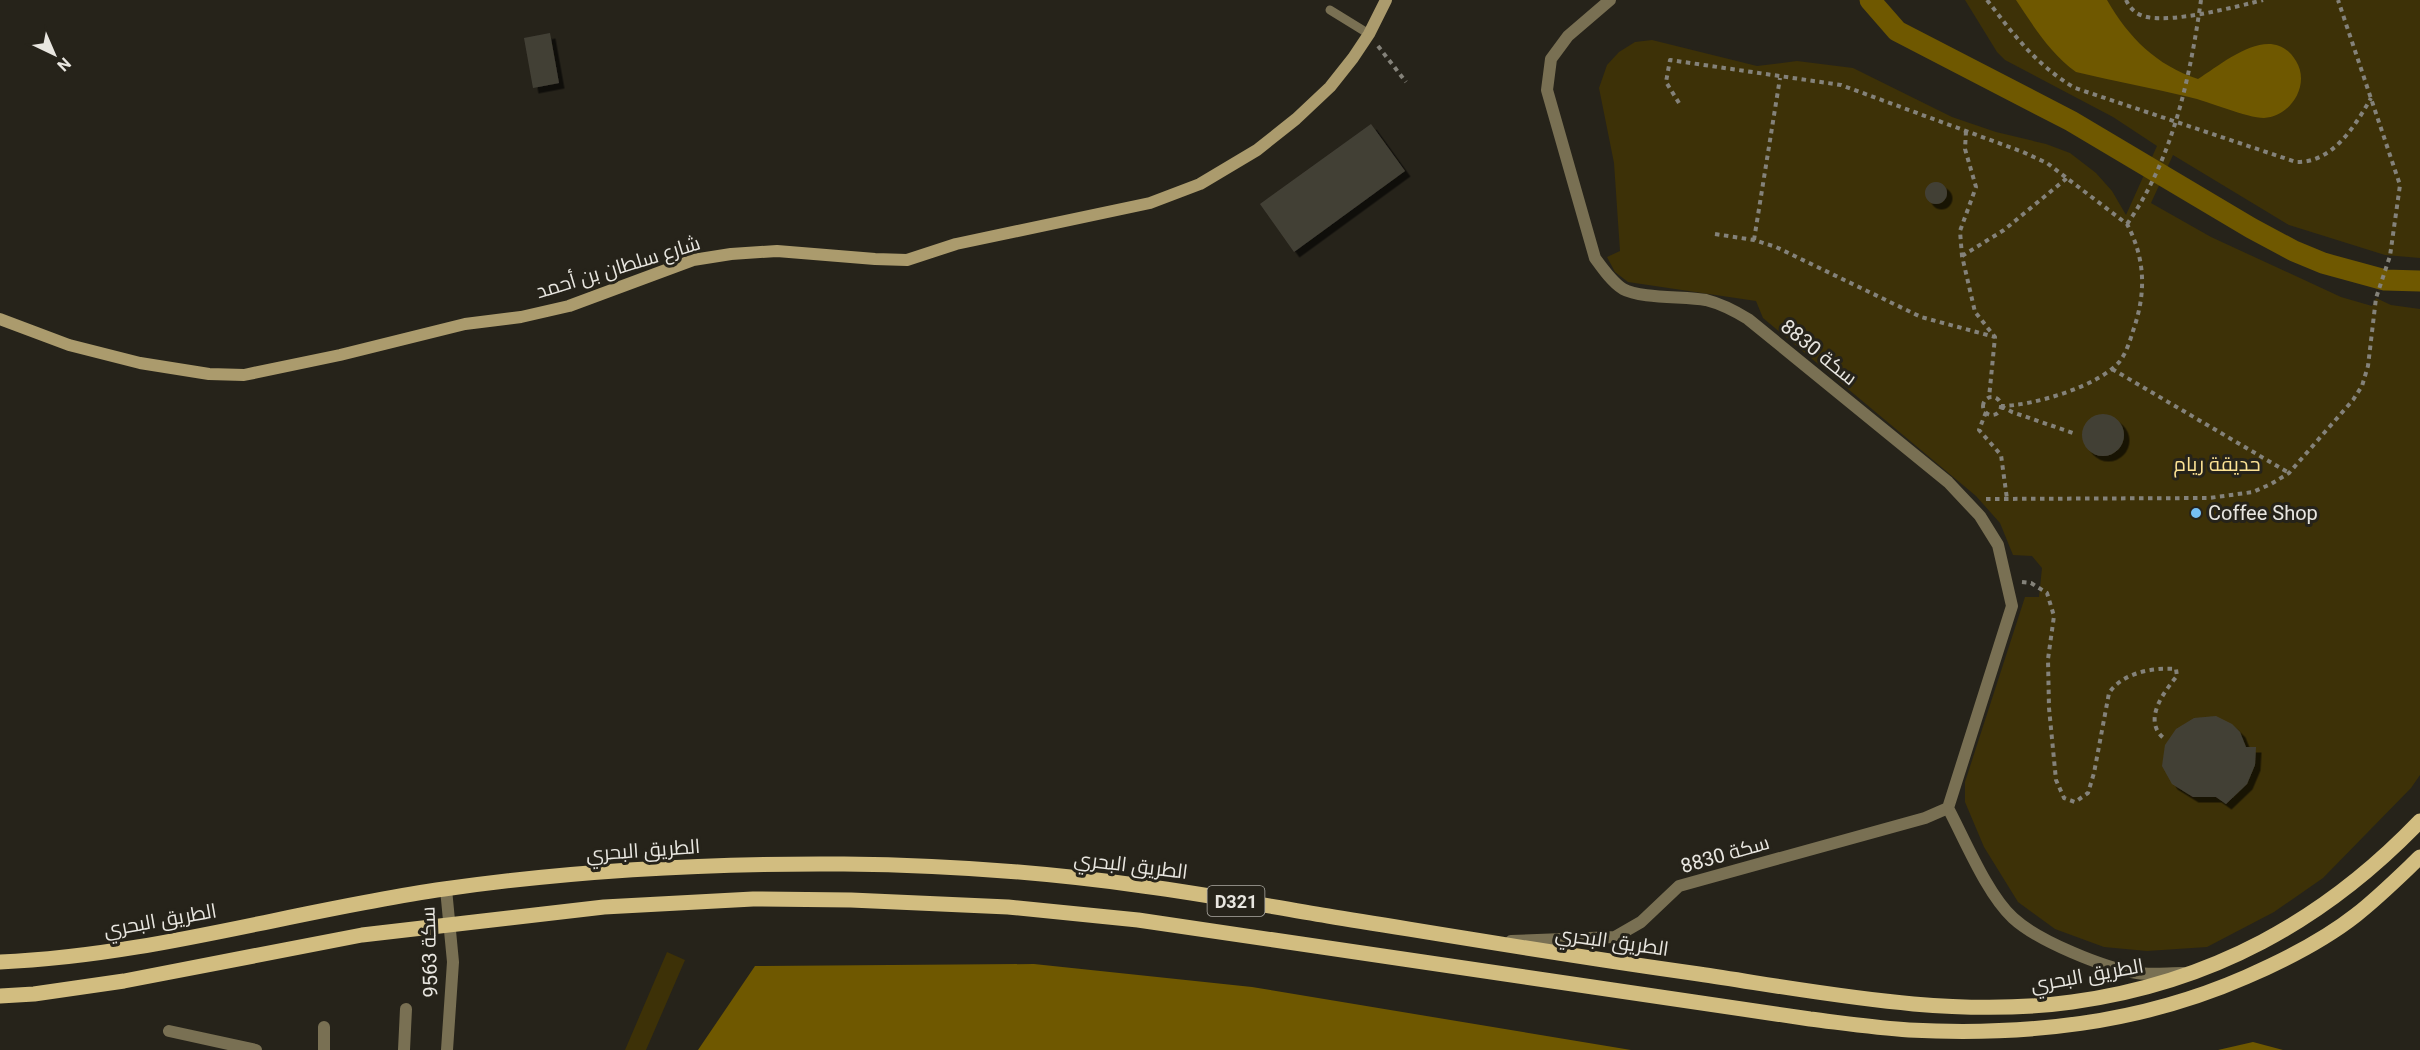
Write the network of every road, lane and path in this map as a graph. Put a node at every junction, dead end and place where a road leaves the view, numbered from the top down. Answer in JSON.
{"nodes":[{"id":1,"x":1386,"y":0,"type":"edge"},
{"id":2,"x":1610,"y":0,"type":"edge"},
{"id":3,"x":1987,"y":0,"type":"edge"},
{"id":4,"x":2126,"y":0,"type":"edge"},
{"id":5,"x":2201,"y":0,"type":"edge"},
{"id":6,"x":2263,"y":0,"type":"edge"},
{"id":7,"x":2338,"y":0,"type":"edge"},
{"id":8,"x":1330,"y":10,"type":"dead end"},
{"id":9,"x":2199,"y":13,"type":"junction"},
{"id":10,"x":1369,"y":34,"type":"junction"},
{"id":11,"x":1780,"y":78,"type":"junction"},
{"id":12,"x":1406,"y":82,"type":"dead end"},
{"id":13,"x":2371,"y":98,"type":"junction"},
{"id":14,"x":1679,"y":103,"type":"dead end"},
{"id":15,"x":2176,"y":121,"type":"junction"},
{"id":16,"x":1966,"y":131,"type":"junction"},
{"id":17,"x":2067,"y":178,"type":"junction"},
{"id":18,"x":2127,"y":224,"type":"junction"},
{"id":19,"x":1715,"y":234,"type":"dead end"},
{"id":20,"x":1754,"y":240,"type":"junction"},
{"id":21,"x":1962,"y":256,"type":"junction"},
{"id":22,"x":0,"y":319,"type":"edge"},
{"id":23,"x":1995,"y":337,"type":"junction"},
{"id":24,"x":2112,"y":369,"type":"junction"},
{"id":25,"x":1989,"y":398,"type":"junction"},
{"id":26,"x":2001,"y":406,"type":"junction"},
{"id":27,"x":1986,"y":412,"type":"junction"},
{"id":28,"x":2073,"y":433,"type":"dead end"},
{"id":29,"x":2289,"y":473,"type":"junction"},
{"id":30,"x":2007,"y":499,"type":"junction"},
{"id":31,"x":1964,"y":500,"type":"junction"},
{"id":32,"x":2007,"y":580,"type":"junction"},
{"id":33,"x":2166,"y":740,"type":"dead end"},
{"id":34,"x":1948,"y":808,"type":"junction"},
{"id":35,"x":2420,"y":820,"type":"edge"},
{"id":36,"x":2420,"y":857,"type":"edge"},
{"id":37,"x":446,"y":889,"type":"junction"},
{"id":38,"x":449,"y":925,"type":"junction"},
{"id":39,"x":1488,"y":942,"type":"junction"},
{"id":40,"x":0,"y":962,"type":"edge"},
{"id":41,"x":2190,"y":973,"type":"junction"},
{"id":42,"x":0,"y":996,"type":"edge"},
{"id":43,"x":406,"y":1010,"type":"dead end"},
{"id":44,"x":324,"y":1027,"type":"dead end"},
{"id":45,"x":169,"y":1031,"type":"dead end"},
{"id":46,"x":256,"y":1050,"type":"edge"},
{"id":47,"x":324,"y":1050,"type":"edge"},
{"id":48,"x":404,"y":1050,"type":"edge"},
{"id":49,"x":447,"y":1050,"type":"edge"}],
"edges":[{"from":1,"to":10,"type":"street","name":"شارع سلطان بن أحمد"},
{"from":2,"to":31,"type":"street","name":"سكة 8830"},
{"from":3,"to":15,"type":"path"},
{"from":4,"to":9,"type":"path"},
{"from":5,"to":9,"type":"path"},
{"from":6,"to":9,"type":"path"},
{"from":7,"to":13,"type":"path"},
{"from":8,"to":10,"type":"lane"},
{"from":9,"to":15,"type":"path"},
{"from":10,"to":12,"type":"path"},
{"from":10,"to":22,"type":"street","name":"شارع سلطان بن أحمد"},
{"from":11,"to":14,"type":"path"},
{"from":11,"to":16,"type":"path"},
{"from":11,"to":20,"type":"path"},
{"from":13,"to":15,"type":"path"},
{"from":13,"to":29,"type":"path"},
{"from":15,"to":18,"type":"path"},
{"from":16,"to":17,"type":"path"},
{"from":16,"to":21,"type":"path"},
{"from":17,"to":18,"type":"path"},
{"from":17,"to":21,"type":"path"},
{"from":18,"to":24,"type":"path"},
{"from":19,"to":20,"type":"path"},
{"from":20,"to":23,"type":"path"},
{"from":21,"to":23,"type":"path"},
{"from":23,"to":25,"type":"path"},
{"from":24,"to":26,"type":"path"},
{"from":24,"to":29,"type":"path"},
{"from":25,"to":26,"type":"path"},
{"from":25,"to":27,"type":"path"},
{"from":26,"to":27,"type":"path"},
{"from":26,"to":28,"type":"path"},
{"from":27,"to":30,"type":"path"},
{"from":29,"to":30,"type":"path"},
{"from":30,"to":31,"type":"path"},
{"from":31,"to":32,"type":"street","name":"سكة 8830"},
{"from":32,"to":33,"type":"path"},
{"from":32,"to":34,"type":"street","name":"سكة 8830"},
{"from":34,"to":39,"type":"street","name":"سكة 8830"},
{"from":34,"to":41,"type":"street"},
{"from":35,"to":41,"type":"main road","name":"الطريق البحري","number":"D321"},
{"from":36,"to":38,"type":"main road","number":"D321"},
{"from":37,"to":38,"type":"street","name":"سكة 9563"},
{"from":37,"to":39,"type":"main road","name":"الطريق البحري","number":"D321"},
{"from":37,"to":40,"type":"main road","name":"الطريق البحري","number":"D321"},
{"from":38,"to":42,"type":"main road","number":"D321"},
{"from":38,"to":49,"type":"street","name":"سكة 9563"},
{"from":39,"to":41,"type":"main road","name":"الطريق البحري","number":"D321"},
{"from":43,"to":48,"type":"street"},
{"from":44,"to":47,"type":"street"},
{"from":45,"to":46,"type":"street"}]}
